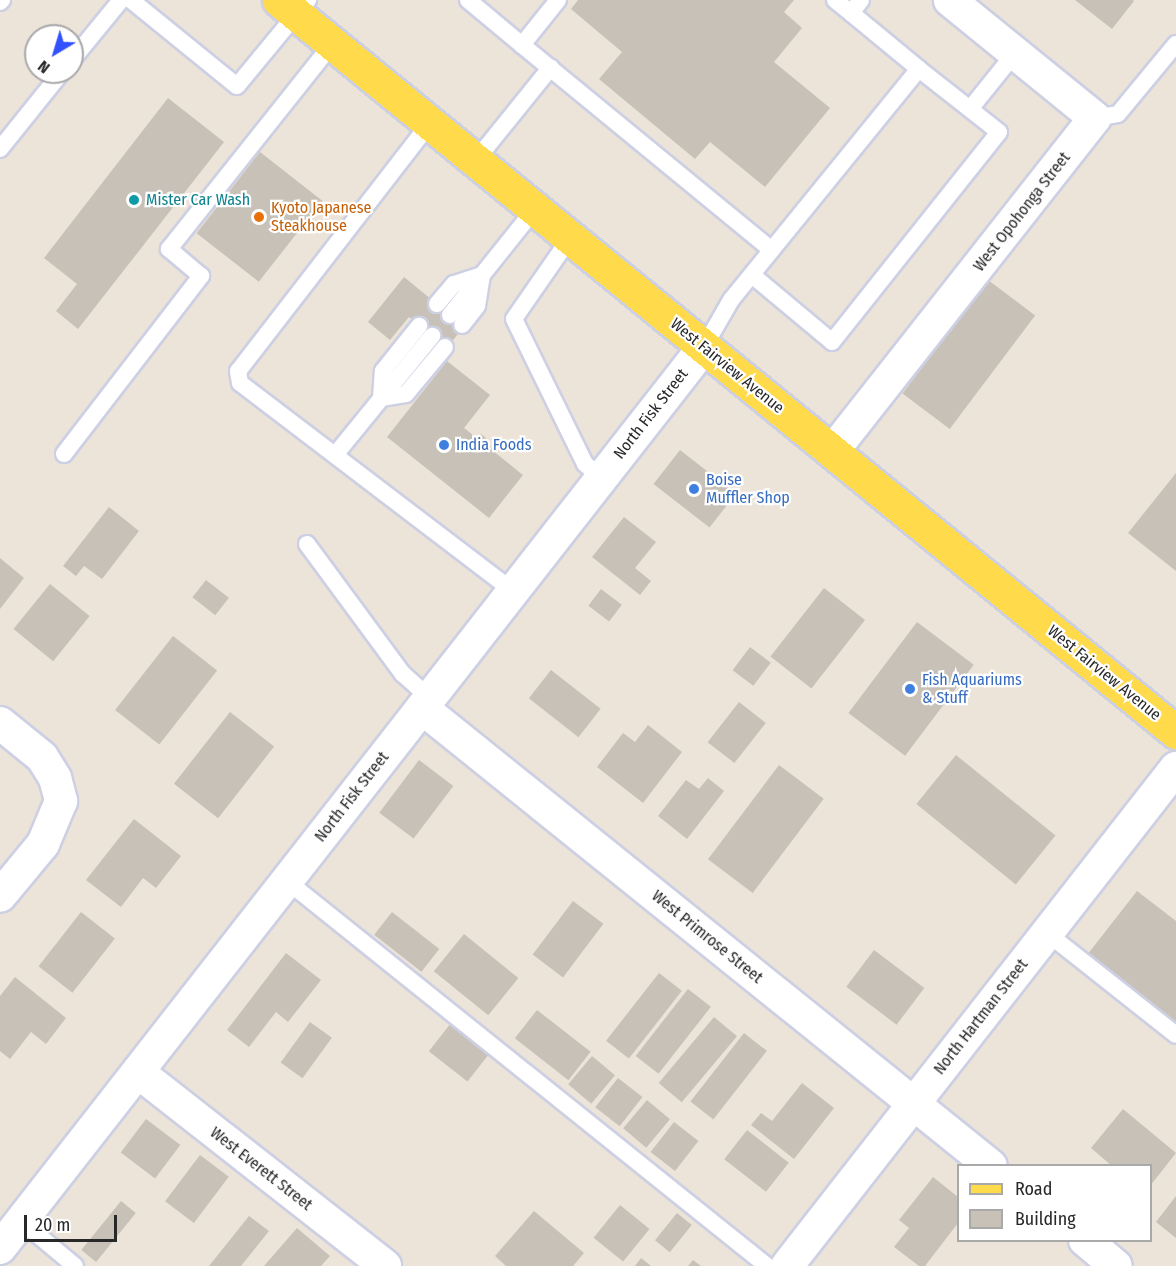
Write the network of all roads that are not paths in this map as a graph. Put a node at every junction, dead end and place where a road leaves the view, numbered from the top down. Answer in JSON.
{"nodes":[{"id":1,"x":121,"y":0,"type":"edge"},
{"id":2,"x":131,"y":0,"type":"edge"},
{"id":3,"x":468,"y":0,"type":"edge"},
{"id":4,"x":558,"y":0,"type":"edge"},
{"id":5,"x":835,"y":0,"type":"edge"},
{"id":6,"x":964,"y":4,"type":"edge"},
{"id":7,"x":294,"y":5,"type":"edge"},
{"id":8,"x":856,"y":6,"type":"edge"},
{"id":9,"x":332,"y":44,"type":"junction"},
{"id":10,"x":1176,"y":44,"type":"edge"},
{"id":11,"x":84,"y":45,"type":"edge"},
{"id":12,"x":522,"y":45,"type":"junction"},
{"id":13,"x":1015,"y":53,"type":"junction"},
{"id":14,"x":551,"y":68,"type":"junction"},
{"id":15,"x":919,"y":69,"type":"junction"},
{"id":16,"x":52,"y":84,"type":"edge"},
{"id":17,"x":970,"y":109,"type":"junction"},
{"id":18,"x":1095,"y":118,"type":"junction"},
{"id":19,"x":430,"y":123,"type":"junction"},
{"id":20,"x":0,"y":149,"type":"edge"},
{"id":21,"x":476,"y":160,"type":"junction"},
{"id":22,"x":535,"y":209,"type":"junction"},
{"id":23,"x":570,"y":237,"type":"junction"},
{"id":24,"x":772,"y":250,"type":"junction"},
{"id":25,"x":752,"y":275,"type":"junction"},
{"id":26,"x":450,"y":315,"type":"dead end"},
{"id":27,"x":704,"y":347,"type":"junction"},
{"id":28,"x":381,"y":398,"type":"junction"},
{"id":29,"x":832,"y":452,"type":"junction"},
{"id":30,"x":63,"y":454,"type":"dead end"},
{"id":31,"x":335,"y":455,"type":"junction"},
{"id":32,"x":602,"y":478,"type":"junction"},
{"id":33,"x":306,"y":544,"type":"dead end"},
{"id":34,"x":513,"y":591,"type":"junction"},
{"id":35,"x":426,"y":703,"type":"junction"},
{"id":36,"x":0,"y":723,"type":"edge"},
{"id":37,"x":1176,"y":732,"type":"edge"},
{"id":38,"x":1176,"y":768,"type":"edge"},
{"id":39,"x":287,"y":881,"type":"junction"},
{"id":40,"x":0,"y":896,"type":"edge"},
{"id":41,"x":1047,"y":933,"type":"junction"},
{"id":42,"x":1176,"y":1035,"type":"edge"},
{"id":43,"x":138,"y":1072,"type":"junction"},
{"id":44,"x":914,"y":1103,"type":"junction"},
{"id":45,"x":989,"y":1164,"type":"edge"},
{"id":46,"x":21,"y":1221,"type":"junction"},
{"id":47,"x":1087,"y":1242,"type":"edge"},
{"id":48,"x":0,"y":1248,"type":"edge"},
{"id":49,"x":75,"y":1266,"type":"edge"},
{"id":50,"x":385,"y":1266,"type":"edge"},
{"id":51,"x":767,"y":1266,"type":"edge"},
{"id":52,"x":787,"y":1266,"type":"edge"},
{"id":53,"x":1116,"y":1266,"type":"edge"}],
"edges":[{"from":1,"to":11,"type":"lane"},
{"from":2,"to":7,"type":"lane"},
{"from":3,"to":12,"type":"lane"},
{"from":4,"to":12,"type":"lane"},
{"from":5,"to":8,"type":"lane"},
{"from":6,"to":13,"type":"street"},
{"from":7,"to":9,"type":"main road","name":"West Fairview Avenue"},
{"from":8,"to":15,"type":"lane"},
{"from":9,"to":19,"type":"main road","name":"West Fairview Avenue"},
{"from":9,"to":30,"type":"lane"},
{"from":10,"to":18,"type":"lane"},
{"from":12,"to":14,"type":"lane"},
{"from":13,"to":17,"type":"lane"},
{"from":13,"to":18,"type":"street"},
{"from":14,"to":21,"type":"lane"},
{"from":14,"to":24,"type":"lane"},
{"from":15,"to":17,"type":"lane"},
{"from":15,"to":24,"type":"lane"},
{"from":16,"to":20,"type":"lane"},
{"from":17,"to":25,"type":"lane"},
{"from":18,"to":29,"type":"street","name":"West Opohonga Street"},
{"from":19,"to":21,"type":"main road","name":"West Fairview Avenue"},
{"from":19,"to":31,"type":"lane"},
{"from":21,"to":22,"type":"main road","name":"West Fairview Avenue"},
{"from":22,"to":23,"type":"main road","name":"West Fairview Avenue"},
{"from":22,"to":26,"type":"lane"},
{"from":23,"to":27,"type":"main road","name":"West Fairview Avenue"},
{"from":23,"to":32,"type":"lane"},
{"from":24,"to":25,"type":"lane"},
{"from":25,"to":27,"type":"lane"},
{"from":27,"to":29,"type":"main road","name":"West Fairview Avenue"},
{"from":27,"to":32,"type":"street","name":"North Fisk Street"},
{"from":28,"to":28,"type":"lane"},
{"from":28,"to":31,"type":"lane"},
{"from":29,"to":37,"type":"main road","name":"West Fairview Avenue"},
{"from":31,"to":34,"type":"lane"},
{"from":32,"to":34,"type":"street","name":"North Fisk Street"},
{"from":33,"to":35,"type":"lane"},
{"from":34,"to":35,"type":"street","name":"North Fisk Street"},
{"from":35,"to":39,"type":"street","name":"North Fisk Street"},
{"from":35,"to":44,"type":"street","name":"West Primrose Street"},
{"from":36,"to":40,"type":"street"},
{"from":38,"to":41,"type":"street","name":"North Hartman Street"},
{"from":39,"to":43,"type":"street","name":"North Fisk Street"},
{"from":39,"to":51,"type":"lane"},
{"from":41,"to":42,"type":"lane"},
{"from":41,"to":44,"type":"street","name":"North Hartman Street"},
{"from":43,"to":46,"type":"street","name":"North Fisk Street"},
{"from":43,"to":50,"type":"street","name":"West Everett Street"},
{"from":44,"to":45,"type":"street","name":"West Primrose Street"},
{"from":44,"to":52,"type":"street","name":"North Hartman Street"},
{"from":46,"to":48,"type":"street","name":"North Fisk Street"},
{"from":46,"to":49,"type":"lane"},
{"from":47,"to":53,"type":"street"}]}
